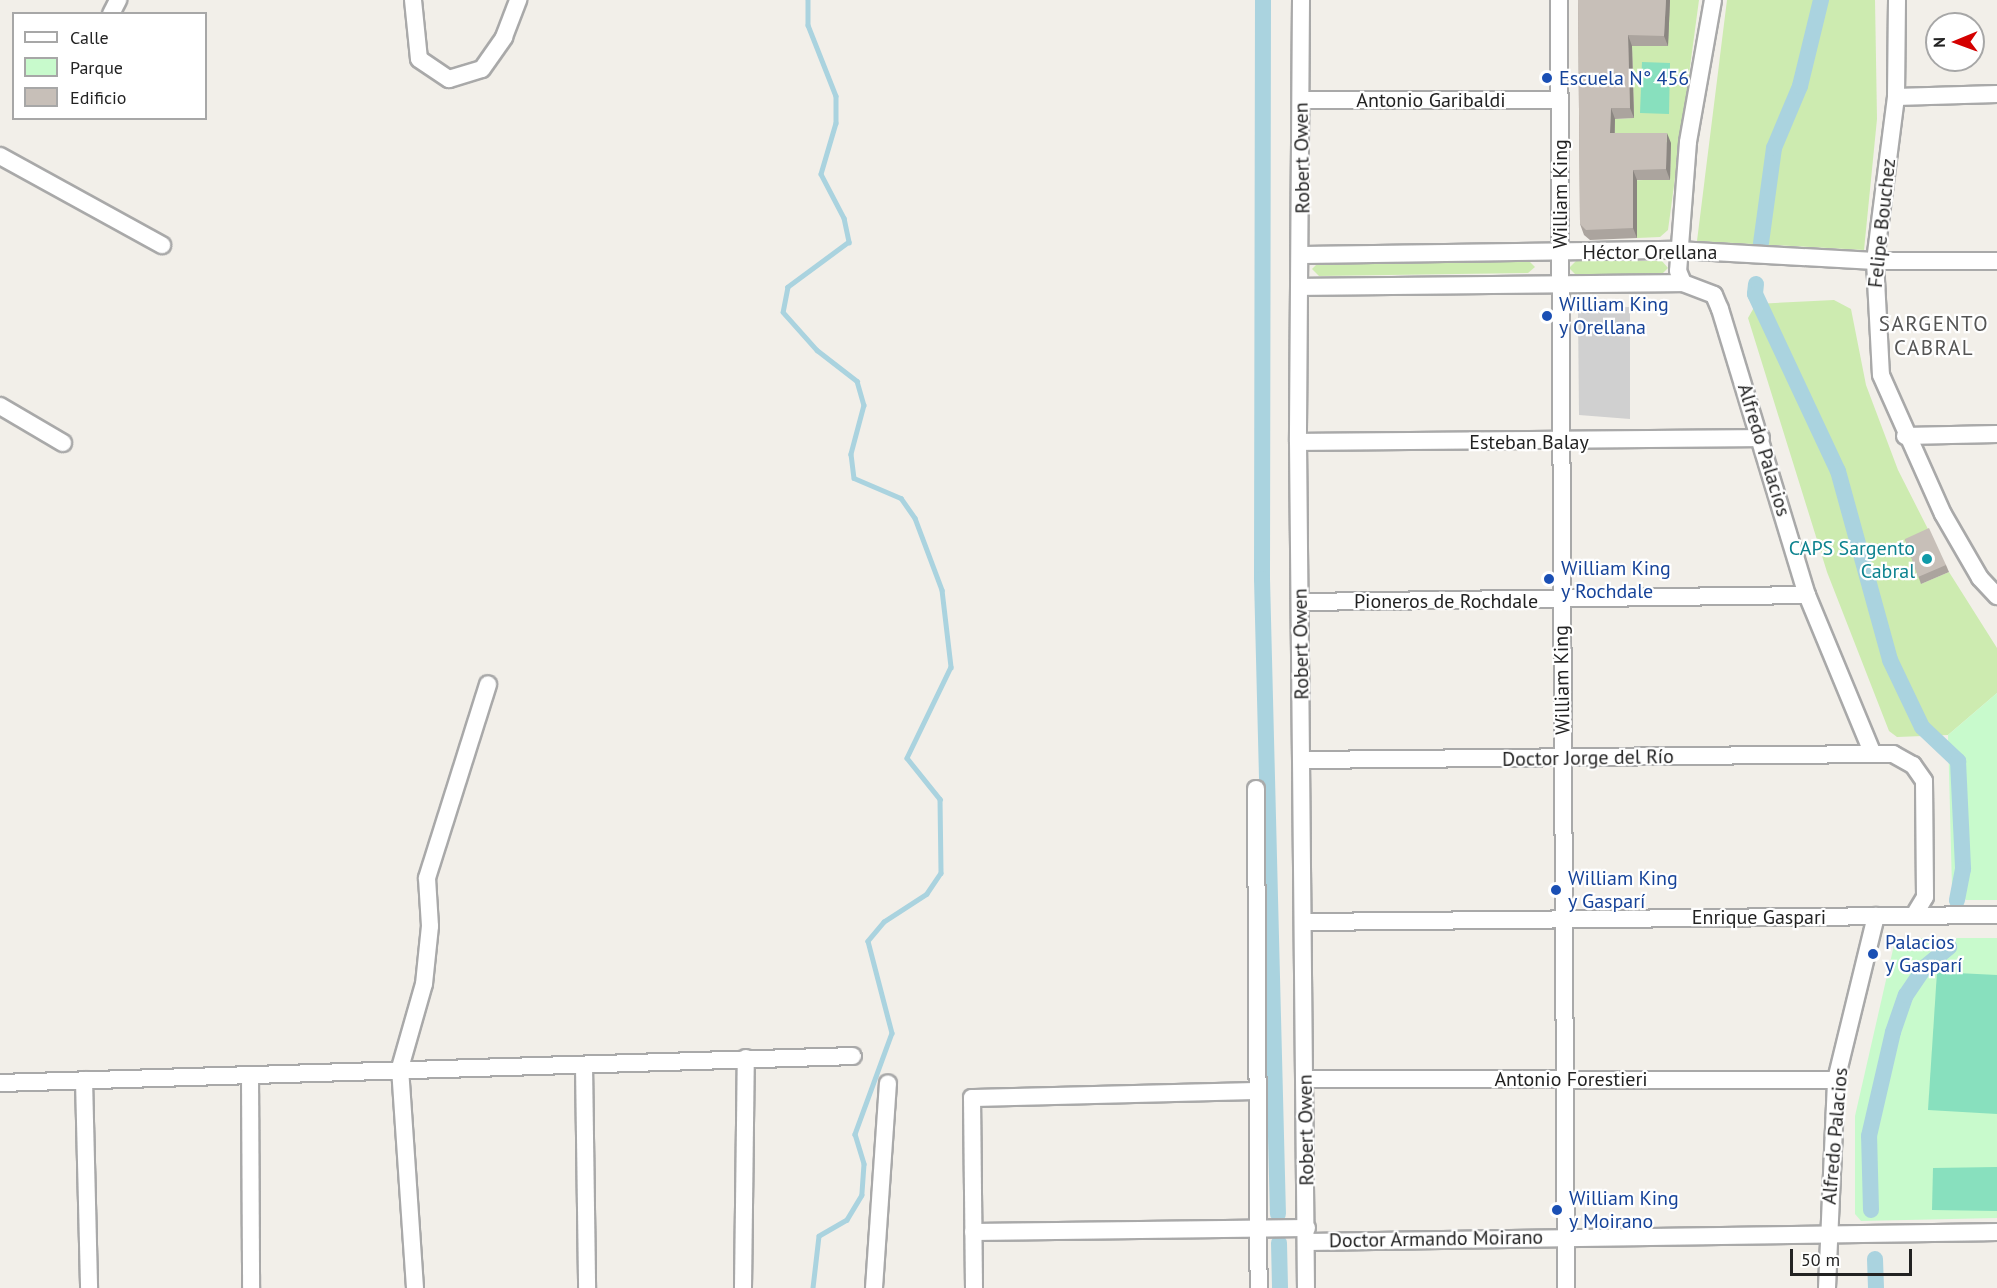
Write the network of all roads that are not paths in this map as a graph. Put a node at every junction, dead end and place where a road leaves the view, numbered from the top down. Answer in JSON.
{"nodes":[{"id":1,"x":413,"y":0,"type":"edge"},
{"id":2,"x":518,"y":0,"type":"edge"},
{"id":3,"x":1300,"y":0,"type":"edge"},
{"id":4,"x":1559,"y":0,"type":"edge"},
{"id":5,"x":1713,"y":0,"type":"edge"},
{"id":6,"x":1898,"y":0,"type":"edge"},
{"id":7,"x":1997,"y":94,"type":"edge"},
{"id":8,"x":1896,"y":97,"type":"junction"},
{"id":9,"x":1301,"y":100,"type":"junction"},
{"id":10,"x":1560,"y":100,"type":"junction"},
{"id":11,"x":0,"y":156,"type":"edge"},
{"id":12,"x":162,"y":245,"type":"dead end"},
{"id":13,"x":1677,"y":250,"type":"junction"},
{"id":14,"x":1560,"y":252,"type":"junction"},
{"id":15,"x":1303,"y":255,"type":"junction"},
{"id":16,"x":1875,"y":261,"type":"junction"},
{"id":17,"x":1997,"y":261,"type":"edge"},
{"id":18,"x":1683,"y":283,"type":"junction"},
{"id":19,"x":1560,"y":285,"type":"junction"},
{"id":20,"x":1300,"y":287,"type":"junction"},
{"id":21,"x":0,"y":406,"type":"edge"},
{"id":22,"x":1997,"y":434,"type":"edge"},
{"id":23,"x":1905,"y":436,"type":"junction"},
{"id":24,"x":1761,"y":438,"type":"junction"},
{"id":25,"x":63,"y":442,"type":"dead end"},
{"id":26,"x":1298,"y":442,"type":"junction"},
{"id":27,"x":1560,"y":443,"type":"junction"},
{"id":28,"x":1807,"y":595,"type":"junction"},
{"id":29,"x":1996,"y":595,"type":"edge"},
{"id":30,"x":1561,"y":601,"type":"junction"},
{"id":31,"x":1301,"y":602,"type":"junction"},
{"id":32,"x":488,"y":684,"type":"dead end"},
{"id":33,"x":1874,"y":754,"type":"junction"},
{"id":34,"x":1564,"y":759,"type":"junction"},
{"id":35,"x":1303,"y":760,"type":"junction"},
{"id":36,"x":1256,"y":789,"type":"dead end"},
{"id":37,"x":1916,"y":912,"type":"junction"},
{"id":38,"x":1997,"y":915,"type":"edge"},
{"id":39,"x":1875,"y":916,"type":"junction"},
{"id":40,"x":1563,"y":919,"type":"junction"},
{"id":41,"x":1305,"y":922,"type":"junction"},
{"id":42,"x":853,"y":1056,"type":"dead end"},
{"id":43,"x":746,"y":1058,"type":"junction"},
{"id":44,"x":584,"y":1065,"type":"junction"},
{"id":45,"x":400,"y":1068,"type":"junction"},
{"id":46,"x":250,"y":1075,"type":"junction"},
{"id":47,"x":1305,"y":1079,"type":"junction"},
{"id":48,"x":1564,"y":1079,"type":"junction"},
{"id":49,"x":84,"y":1080,"type":"junction"},
{"id":50,"x":1836,"y":1080,"type":"junction"},
{"id":51,"x":0,"y":1083,"type":"edge"},
{"id":52,"x":888,"y":1083,"type":"dead end"},
{"id":53,"x":1257,"y":1091,"type":"junction"},
{"id":54,"x":1260,"y":1228,"type":"junction"},
{"id":55,"x":973,"y":1232,"type":"junction"},
{"id":56,"x":1997,"y":1232,"type":"edge"},
{"id":57,"x":1826,"y":1233,"type":"junction"},
{"id":58,"x":1307,"y":1235,"type":"junction"},
{"id":59,"x":1566,"y":1236,"type":"junction"},
{"id":60,"x":89,"y":1288,"type":"edge"},
{"id":61,"x":251,"y":1288,"type":"edge"},
{"id":62,"x":415,"y":1288,"type":"edge"},
{"id":63,"x":587,"y":1288,"type":"edge"},
{"id":64,"x":743,"y":1288,"type":"edge"},
{"id":65,"x":874,"y":1288,"type":"edge"},
{"id":66,"x":974,"y":1288,"type":"edge"},
{"id":67,"x":1259,"y":1288,"type":"edge"},
{"id":68,"x":1306,"y":1288,"type":"edge"},
{"id":69,"x":1566,"y":1288,"type":"edge"},
{"id":70,"x":1827,"y":1288,"type":"edge"}],
"edges":[{"from":1,"to":2,"type":"street"},
{"from":3,"to":9,"type":"street","name":"Robert Owen"},
{"from":4,"to":10,"type":"street","name":"William King"},
{"from":5,"to":13,"type":"street"},
{"from":6,"to":8,"type":"street","name":"Felipe Bouchez"},
{"from":7,"to":8,"type":"street"},
{"from":8,"to":16,"type":"street","name":"Felipe Bouchez"},
{"from":9,"to":10,"type":"street","name":"Antonio Garibaldi"},
{"from":9,"to":15,"type":"street","name":"Robert Owen"},
{"from":10,"to":14,"type":"street","name":"William King"},
{"from":11,"to":12,"type":"street"},
{"from":13,"to":14,"type":"street","name":"Héctor Orellana"},
{"from":13,"to":16,"type":"street","name":"Héctor Orellana"},
{"from":13,"to":18,"type":"street"},
{"from":14,"to":15,"type":"street","name":"Héctor Orellana"},
{"from":14,"to":19,"type":"street","name":"William King"},
{"from":15,"to":20,"type":"street","name":"Robert Owen"},
{"from":16,"to":17,"type":"street","name":"Héctor Orellana"},
{"from":16,"to":23,"type":"street","name":"Felipe Bouchez"},
{"from":18,"to":19,"type":"street","name":"Héctor Orellana"},
{"from":18,"to":24,"type":"street","name":"Alfredo Palacios"},
{"from":19,"to":20,"type":"street","name":"Héctor Orellana"},
{"from":19,"to":27,"type":"street","name":"William King"},
{"from":20,"to":26,"type":"street","name":"Robert Owen"},
{"from":21,"to":25,"type":"street"},
{"from":22,"to":23,"type":"street"},
{"from":23,"to":29,"type":"street","name":"Felipe Bouchez"},
{"from":24,"to":27,"type":"street","name":"Esteban Balay"},
{"from":24,"to":28,"type":"street","name":"Alfredo Palacios"},
{"from":26,"to":27,"type":"street","name":"Esteban Balay"},
{"from":26,"to":31,"type":"street","name":"Robert Owen"},
{"from":27,"to":30,"type":"street","name":"William King"},
{"from":28,"to":30,"type":"street","name":"Pioneros de Rochdale"},
{"from":28,"to":33,"type":"street","name":"Alfredo Palacios"},
{"from":30,"to":31,"type":"street","name":"Pioneros de Rochdale"},
{"from":30,"to":34,"type":"street","name":"William King"},
{"from":31,"to":35,"type":"street","name":"Robert Owen"},
{"from":32,"to":45,"type":"street"},
{"from":33,"to":34,"type":"street","name":"Doctor Jorge del Río"},
{"from":33,"to":37,"type":"street"},
{"from":34,"to":35,"type":"street","name":"Doctor Jorge del Río"},
{"from":34,"to":40,"type":"street","name":"William King"},
{"from":35,"to":41,"type":"street","name":"Robert Owen"},
{"from":36,"to":53,"type":"street"},
{"from":37,"to":38,"type":"street","name":"Enrique Gaspari"},
{"from":37,"to":39,"type":"street","name":"Enrique Gaspari"},
{"from":39,"to":40,"type":"street","name":"Enrique Gaspari"},
{"from":39,"to":50,"type":"street","name":"Alfredo Palacios"},
{"from":40,"to":41,"type":"street","name":"Enrique Gaspari"},
{"from":40,"to":48,"type":"street","name":"William King"},
{"from":41,"to":47,"type":"street","name":"Robert Owen"},
{"from":42,"to":43,"type":"street"},
{"from":43,"to":44,"type":"street"},
{"from":43,"to":64,"type":"street"},
{"from":44,"to":45,"type":"street"},
{"from":44,"to":63,"type":"street"},
{"from":45,"to":46,"type":"street"},
{"from":45,"to":62,"type":"street"},
{"from":46,"to":49,"type":"street"},
{"from":46,"to":61,"type":"street"},
{"from":47,"to":48,"type":"street","name":"Antonio Forestieri"},
{"from":47,"to":58,"type":"street","name":"Robert Owen"},
{"from":48,"to":50,"type":"street","name":"Antonio Forestieri"},
{"from":48,"to":59,"type":"street","name":"William King"},
{"from":49,"to":51,"type":"street"},
{"from":49,"to":60,"type":"street"},
{"from":50,"to":57,"type":"street","name":"Alfredo Palacios"},
{"from":52,"to":65,"type":"street"},
{"from":53,"to":54,"type":"street"},
{"from":53,"to":55,"type":"street"},
{"from":54,"to":55,"type":"street","name":"Doctor Armando Moirano"},
{"from":54,"to":58,"type":"street","name":"Doctor Armando Moirano"},
{"from":54,"to":67,"type":"street"},
{"from":55,"to":66,"type":"street"},
{"from":56,"to":57,"type":"street","name":"Doctor Armando Moirano"},
{"from":57,"to":59,"type":"street","name":"Doctor Armando Moirano"},
{"from":57,"to":70,"type":"street","name":"Alfredo Palacios"},
{"from":58,"to":59,"type":"street","name":"Doctor Armando Moirano"},
{"from":58,"to":68,"type":"street","name":"Robert Owen"},
{"from":59,"to":69,"type":"street","name":"William King"}]}
